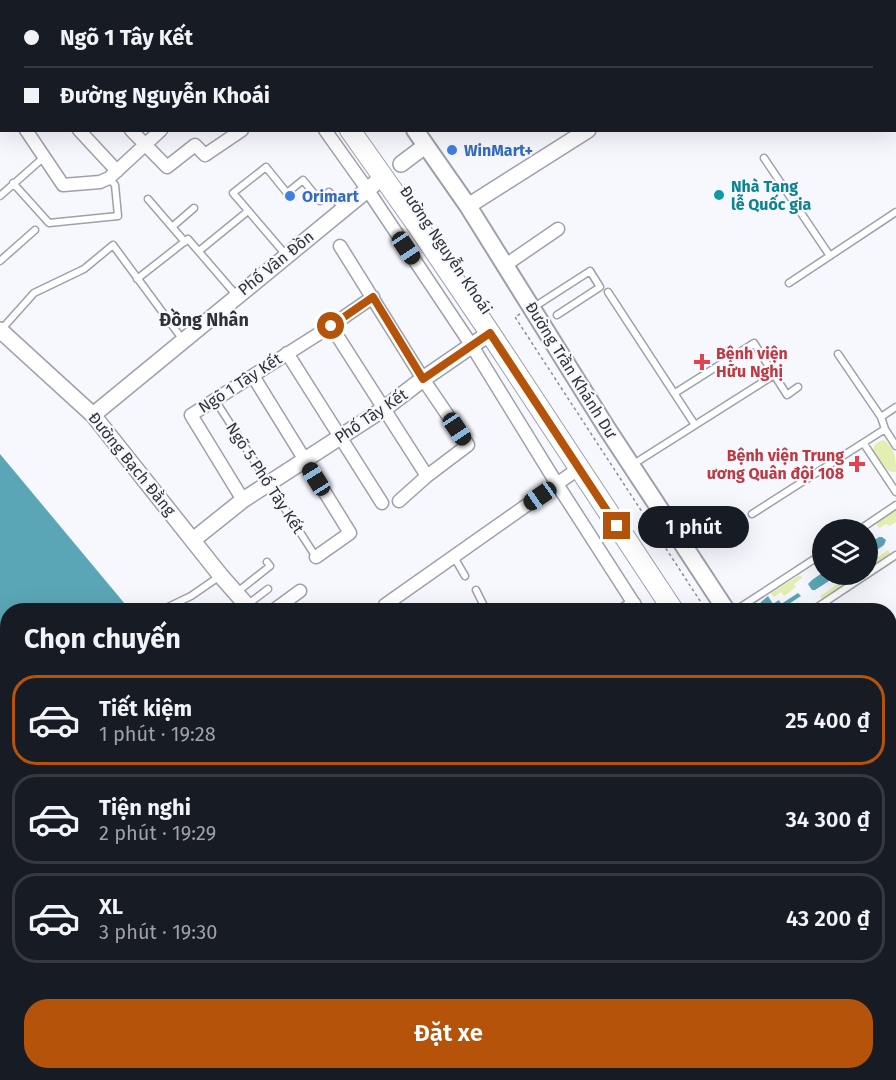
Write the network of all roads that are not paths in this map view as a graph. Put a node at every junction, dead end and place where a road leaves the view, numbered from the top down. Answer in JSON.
{"nodes":[{"id":1,"x":27,"y":132,"type":"edge"},
{"id":2,"x":82,"y":132,"type":"edge"},
{"id":3,"x":133,"y":132,"type":"edge"},
{"id":4,"x":159,"y":132,"type":"edge"},
{"id":5,"x":239,"y":132,"type":"edge"},
{"id":6,"x":327,"y":132,"type":"edge"},
{"id":7,"x":351,"y":132,"type":"edge"},
{"id":8,"x":365,"y":132,"type":"edge"},
{"id":9,"x":415,"y":132,"type":"edge"},
{"id":10,"x":585,"y":132,"type":"edge"},
{"id":11,"x":425,"y":146,"type":"junction"},
{"id":12,"x":145,"y":147,"type":"junction"},
{"id":13,"x":43,"y":158,"type":"junction"},
{"id":14,"x":764,"y":158,"type":"dead end"},
{"id":15,"x":400,"y":164,"type":"dead end"},
{"id":16,"x":113,"y":174,"type":"junction"},
{"id":17,"x":13,"y":183,"type":"junction"},
{"id":18,"x":372,"y":185,"type":"junction"},
{"id":19,"x":0,"y":196,"type":"edge"},
{"id":20,"x":148,"y":199,"type":"dead end"},
{"id":21,"x":468,"y":207,"type":"junction"},
{"id":22,"x":194,"y":208,"type":"dead end"},
{"id":23,"x":343,"y":209,"type":"junction"},
{"id":24,"x":248,"y":211,"type":"junction"},
{"id":25,"x":896,"y":212,"type":"edge"},
{"id":26,"x":172,"y":227,"type":"junction"},
{"id":27,"x":558,"y":229,"type":"dead end"},
{"id":28,"x":36,"y":230,"type":"dead end"},
{"id":29,"x":184,"y":242,"type":"junction"},
{"id":30,"x":340,"y":246,"type":"dead end"},
{"id":31,"x":199,"y":251,"type":"junction"},
{"id":32,"x":286,"y":255,"type":"junction"},
{"id":33,"x":830,"y":256,"type":"junction"},
{"id":34,"x":0,"y":261,"type":"edge"},
{"id":35,"x":504,"y":266,"type":"junction"},
{"id":36,"x":137,"y":279,"type":"junction"},
{"id":37,"x":789,"y":283,"type":"dead end"},
{"id":38,"x":608,"y":292,"type":"dead end"},
{"id":39,"x":237,"y":296,"type":"junction"},
{"id":40,"x":373,"y":297,"type":"junction"},
{"id":41,"x":531,"y":308,"type":"junction"},
{"id":42,"x":557,"y":315,"type":"dead end"},
{"id":43,"x":331,"y":326,"type":"junction"},
{"id":44,"x":0,"y":330,"type":"edge"},
{"id":45,"x":490,"y":333,"type":"junction"},
{"id":46,"x":183,"y":340,"type":"junction"},
{"id":47,"x":472,"y":346,"type":"junction"},
{"id":48,"x":286,"y":353,"type":"junction"},
{"id":49,"x":838,"y":354,"type":"dead end"},
{"id":50,"x":774,"y":375,"type":"junction"},
{"id":51,"x":253,"y":376,"type":"junction"},
{"id":52,"x":423,"y":379,"type":"junction"},
{"id":53,"x":798,"y":387,"type":"dead end"},
{"id":54,"x":675,"y":393,"type":"junction"},
{"id":55,"x":215,"y":399,"type":"junction"},
{"id":56,"x":896,"y":407,"type":"edge"},
{"id":57,"x":385,"y":408,"type":"junction"},
{"id":58,"x":93,"y":415,"type":"junction"},
{"id":59,"x":881,"y":417,"type":"junction"},
{"id":60,"x":695,"y":425,"type":"junction"},
{"id":61,"x":885,"y":429,"type":"junction"},
{"id":62,"x":340,"y":437,"type":"junction"},
{"id":63,"x":864,"y":444,"type":"junction"},
{"id":64,"x":896,"y":445,"type":"edge"},
{"id":65,"x":305,"y":461,"type":"junction"},
{"id":66,"x":632,"y":466,"type":"junction"},
{"id":67,"x":578,"y":469,"type":"junction"},
{"id":68,"x":427,"y":476,"type":"junction"},
{"id":69,"x":268,"y":484,"type":"junction"},
{"id":70,"x":557,"y":484,"type":"junction"},
{"id":71,"x":896,"y":492,"type":"edge"},
{"id":72,"x":243,"y":500,"type":"junction"},
{"id":73,"x":399,"y":501,"type":"dead end"},
{"id":74,"x":382,"y":503,"type":"dead end"},
{"id":75,"x":896,"y":506,"type":"edge"},
{"id":76,"x":752,"y":514,"type":"dead end"},
{"id":77,"x":876,"y":519,"type":"edge"},
{"id":78,"x":193,"y":540,"type":"junction"},
{"id":79,"x":896,"y":555,"type":"edge"},
{"id":80,"x":454,"y":556,"type":"junction"},
{"id":81,"x":316,"y":557,"type":"joint"},
{"id":82,"x":812,"y":561,"type":"edge"},
{"id":83,"x":267,"y":562,"type":"dead end"},
{"id":84,"x":220,"y":576,"type":"junction"},
{"id":85,"x":465,"y":576,"type":"dead end"},
{"id":86,"x":268,"y":589,"type":"dead end"},
{"id":87,"x":476,"y":590,"type":"dead end"},
{"id":88,"x":300,"y":591,"type":"dead end"},
{"id":89,"x":236,"y":593,"type":"junction"},
{"id":90,"x":176,"y":603,"type":"edge"},
{"id":91,"x":245,"y":603,"type":"edge"},
{"id":92,"x":254,"y":603,"type":"edge"},
{"id":93,"x":284,"y":603,"type":"edge"},
{"id":94,"x":390,"y":603,"type":"edge"},
{"id":95,"x":482,"y":603,"type":"edge"},
{"id":96,"x":629,"y":603,"type":"edge"},
{"id":97,"x":668,"y":603,"type":"edge"},
{"id":98,"x":680,"y":603,"type":"edge"},
{"id":99,"x":721,"y":603,"type":"edge"},
{"id":100,"x":747,"y":603,"type":"edge"},
{"id":101,"x":824,"y":603,"type":"edge"}],
"edges":[{"from":1,"to":13,"type":"street"},
{"from":2,"to":16,"type":"street"},
{"from":3,"to":12,"type":"street"},
{"from":4,"to":12,"type":"street"},
{"from":5,"to":12,"type":"street"},
{"from":6,"to":18,"type":"street","name":"Đường Nguyễn Khoái"},
{"from":7,"to":45,"type":"main road","name":"Đường Nguyễn Khoái"},
{"from":8,"to":98,"type":"main road","name":"Đường Nguyễn Khoái"},
{"from":9,"to":11,"type":"main road","name":"Đường Trần Khánh Dư"},
{"from":10,"to":21,"type":"street"},
{"from":11,"to":15,"type":"street"},
{"from":11,"to":21,"type":"main road","name":"Đường Trần Khánh Dư"},
{"from":12,"to":16,"type":"street"},
{"from":13,"to":16,"type":"street"},
{"from":13,"to":17,"type":"lane"},
{"from":14,"to":33,"type":"lane"},
{"from":16,"to":17,"type":"lane"},
{"from":17,"to":19,"type":"lane"},
{"from":18,"to":23,"type":"street","name":"Phố Vân Đồn"},
{"from":18,"to":47,"type":"street","name":"Đường Nguyễn Khoái"},
{"from":20,"to":26,"type":"lane"},
{"from":21,"to":35,"type":"main road","name":"Đường Trần Khánh Dư"},
{"from":22,"to":26,"type":"lane"},
{"from":23,"to":24,"type":"lane"},
{"from":23,"to":32,"type":"street","name":"Phố Vân Đồn"},
{"from":24,"to":31,"type":"lane"},
{"from":24,"to":32,"type":"lane"},
{"from":25,"to":33,"type":"lane"},
{"from":26,"to":29,"type":"lane"},
{"from":27,"to":35,"type":"street"},
{"from":28,"to":34,"type":"lane"},
{"from":29,"to":31,"type":"lane"},
{"from":29,"to":36,"type":"lane"},
{"from":30,"to":40,"type":"street"},
{"from":31,"to":39,"type":"lane"},
{"from":32,"to":39,"type":"street","name":"Phố Vân Đồn"},
{"from":33,"to":37,"type":"lane"},
{"from":35,"to":41,"type":"main road","name":"Đường Trần Khánh Dư"},
{"from":36,"to":44,"type":"lane"},
{"from":36,"to":46,"type":"lane"},
{"from":38,"to":54,"type":"lane"},
{"from":39,"to":46,"type":"street","name":"Phố Vân Đồn"},
{"from":40,"to":43,"type":"street","name":"Ngõ 1 Tây Kết"},
{"from":40,"to":52,"type":"street"},
{"from":41,"to":42,"type":"lane"},
{"from":41,"to":66,"type":"main road","name":"Đường Trần Khánh Dư"},
{"from":43,"to":48,"type":"street","name":"Ngõ 1 Tây Kết"},
{"from":43,"to":57,"type":"street"},
{"from":44,"to":58,"type":"street","name":"Đường Bạch Đằng"},
{"from":45,"to":47,"type":"street","name":"Phố Tây Kết"},
{"from":45,"to":67,"type":"main road","name":"Đường Nguyễn Khoái"},
{"from":46,"to":58,"type":"street","name":"Phố Vân Đồn"},
{"from":47,"to":52,"type":"street","name":"Phố Tây Kết"},
{"from":47,"to":70,"type":"street","name":"Đường Nguyễn Khoái"},
{"from":48,"to":51,"type":"street","name":"Ngõ 1 Tây Kết"},
{"from":48,"to":62,"type":"street"},
{"from":49,"to":59,"type":"lane"},
{"from":50,"to":53,"type":"lane"},
{"from":50,"to":54,"type":"lane"},
{"from":50,"to":60,"type":"lane"},
{"from":51,"to":55,"type":"street","name":"Ngõ 1 Tây Kết"},
{"from":51,"to":65,"type":"street"},
{"from":52,"to":57,"type":"street","name":"Phố Tây Kết"},
{"from":52,"to":68,"type":"street"},
{"from":54,"to":60,"type":"lane"},
{"from":55,"to":69,"type":"lane","name":"Ngõ 5 Phố Tây Kết"},
{"from":55,"to":72,"type":"street","name":"Ngõ 1 Tây Kết"},
{"from":56,"to":59,"type":"lane"},
{"from":57,"to":62,"type":"street","name":"Phố Tây Kết"},
{"from":57,"to":68,"type":"street"},
{"from":58,"to":78,"type":"street","name":"Đường Bạch Đằng"},
{"from":59,"to":61,"type":"lane"},
{"from":60,"to":66,"type":"lane"},
{"from":61,"to":63,"type":"lane"},
{"from":61,"to":64,"type":"lane"},
{"from":62,"to":65,"type":"street","name":"Phố Tây Kết"},
{"from":62,"to":74,"type":"street"},
{"from":63,"to":71,"type":"lane"},
{"from":63,"to":76,"type":"lane"},
{"from":65,"to":69,"type":"street","name":"Phố Tây Kết"},
{"from":65,"to":81,"type":"street"},
{"from":66,"to":99,"type":"main road","name":"Đường Trần Khánh Dư"},
{"from":67,"to":70,"type":"street"},
{"from":67,"to":97,"type":"main road","name":"Đường Nguyễn Khoái"},
{"from":68,"to":73,"type":"street"},
{"from":69,"to":72,"type":"street","name":"Phố Tây Kết"},
{"from":69,"to":81,"type":"lane","name":"Ngõ 5 Phố Tây Kết"},
{"from":70,"to":80,"type":"street"},
{"from":70,"to":96,"type":"street","name":"Đường Nguyễn Khoái"},
{"from":72,"to":78,"type":"street","name":"Phố Tây Kết"},
{"from":75,"to":77,"type":"lane"},
{"from":78,"to":84,"type":"street","name":"Đường Bạch Đằng"},
{"from":79,"to":101,"type":"lane"},
{"from":80,"to":85,"type":"lane"},
{"from":80,"to":94,"type":"street"},
{"from":82,"to":100,"type":"lane"},
{"from":83,"to":89,"type":"lane"},
{"from":84,"to":89,"type":"street","name":"Đường Bạch Đằng"},
{"from":84,"to":90,"type":"lane"},
{"from":86,"to":92,"type":"lane"},
{"from":87,"to":95,"type":"lane"},
{"from":88,"to":93,"type":"street"},
{"from":89,"to":91,"type":"street","name":"Đường Bạch Đằng"}]}
